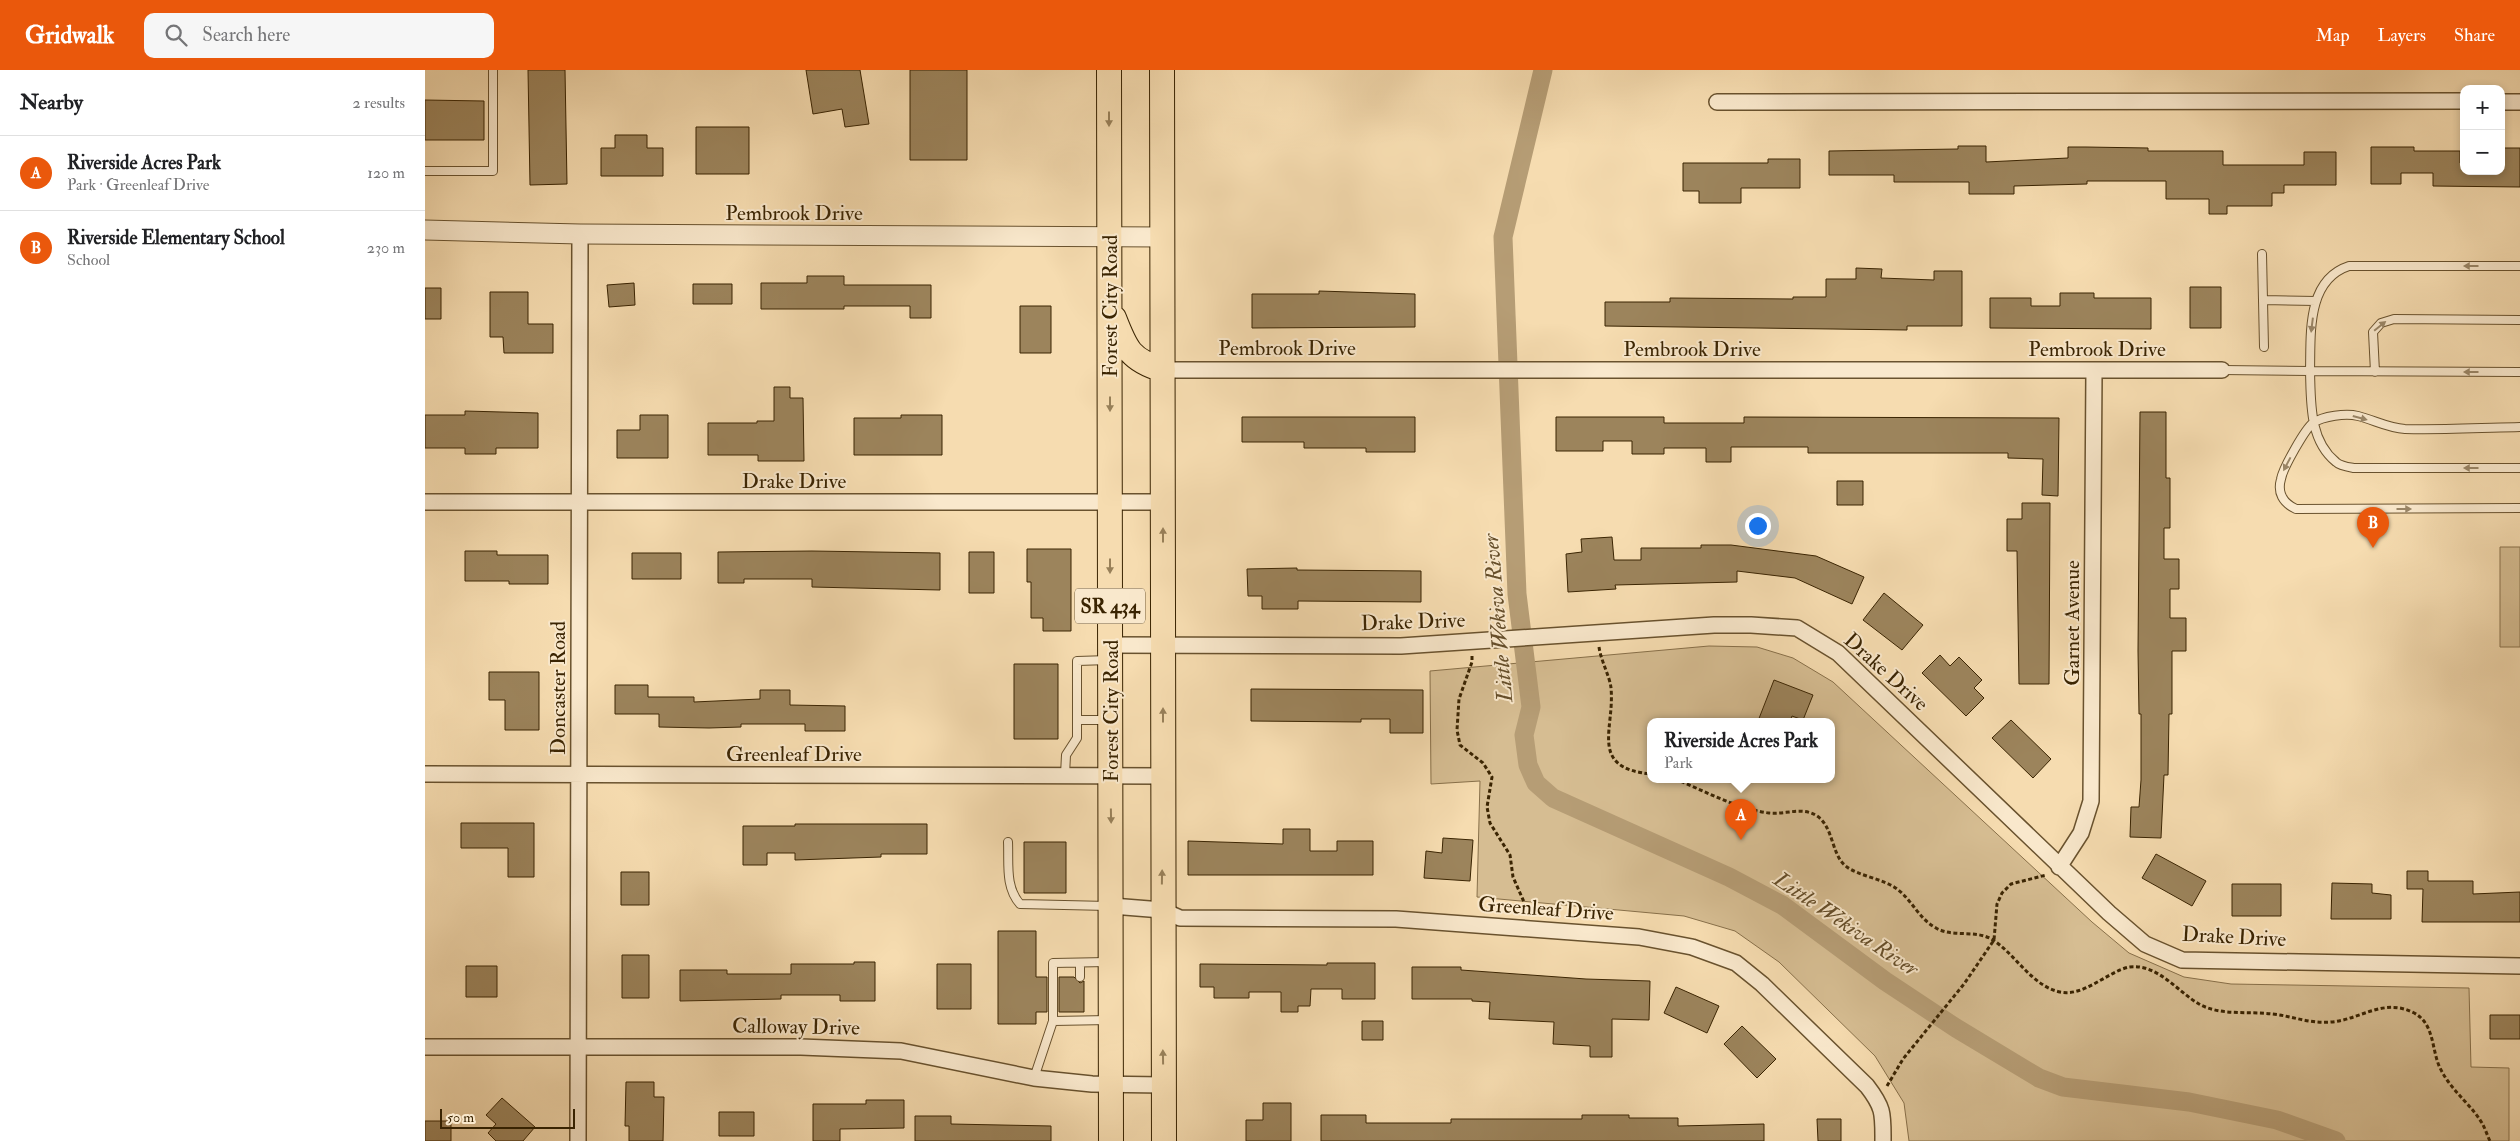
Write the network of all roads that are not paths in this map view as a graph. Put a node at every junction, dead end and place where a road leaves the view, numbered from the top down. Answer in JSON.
{"nodes":[{"id":1,"x":493,"y":70,"type":"edge"},
{"id":2,"x":1109,"y":70,"type":"edge"},
{"id":3,"x":1162,"y":70,"type":"edge"},
{"id":4,"x":1717,"y":102,"type":"dead end"},
{"id":5,"x":2460,"y":102,"type":"edge"},
{"id":6,"x":2505,"y":102,"type":"edge"},
{"id":7,"x":2520,"y":102,"type":"edge"},
{"id":8,"x":425,"y":171,"type":"edge"},
{"id":9,"x":425,"y":230,"type":"edge"},
{"id":10,"x":580,"y":234,"type":"junction"},
{"id":11,"x":1110,"y":237,"type":"junction"},
{"id":12,"x":1163,"y":237,"type":"junction"},
{"id":13,"x":2263,"y":254,"type":"dead end"},
{"id":14,"x":2520,"y":266,"type":"edge"},
{"id":15,"x":2263,"y":300,"type":"junction"},
{"id":16,"x":2316,"y":301,"type":"junction"},
{"id":17,"x":1110,"y":310,"type":"junction"},
{"id":18,"x":2520,"y":320,"type":"edge"},
{"id":19,"x":2263,"y":346,"type":"dead end"},
{"id":20,"x":1163,"y":370,"type":"junction"},
{"id":21,"x":2222,"y":370,"type":"joint"},
{"id":22,"x":2094,"y":371,"type":"junction"},
{"id":23,"x":2310,"y":371,"type":"junction"},
{"id":24,"x":2375,"y":372,"type":"junction"},
{"id":25,"x":2520,"y":372,"type":"edge"},
{"id":26,"x":2312,"y":423,"type":"junction"},
{"id":27,"x":2520,"y":427,"type":"edge"},
{"id":28,"x":2520,"y":468,"type":"edge"},
{"id":29,"x":425,"y":502,"type":"edge"},
{"id":30,"x":1110,"y":502,"type":"junction"},
{"id":31,"x":1163,"y":502,"type":"junction"},
{"id":32,"x":579,"y":503,"type":"junction"},
{"id":33,"x":2520,"y":508,"type":"edge"},
{"id":34,"x":1163,"y":645,"type":"junction"},
{"id":35,"x":1111,"y":652,"type":"junction"},
{"id":36,"x":1077,"y":720,"type":"junction"},
{"id":37,"x":1111,"y":720,"type":"junction"},
{"id":38,"x":425,"y":774,"type":"edge"},
{"id":39,"x":1065,"y":775,"type":"junction"},
{"id":40,"x":579,"y":776,"type":"junction"},
{"id":41,"x":1111,"y":776,"type":"junction"},
{"id":42,"x":1163,"y":776,"type":"junction"},
{"id":43,"x":1009,"y":842,"type":"dead end"},
{"id":44,"x":2059,"y":867,"type":"junction"},
{"id":45,"x":1112,"y":906,"type":"junction"},
{"id":46,"x":1161,"y":910,"type":"junction"},
{"id":47,"x":1112,"y":962,"type":"junction"},
{"id":48,"x":1080,"y":963,"type":"junction"},
{"id":49,"x":2520,"y":966,"type":"edge"},
{"id":50,"x":1080,"y":977,"type":"dead end"},
{"id":51,"x":1111,"y":1020,"type":"junction"},
{"id":52,"x":1053,"y":1021,"type":"junction"},
{"id":53,"x":578,"y":1046,"type":"junction"},
{"id":54,"x":425,"y":1047,"type":"edge"},
{"id":55,"x":1034,"y":1078,"type":"junction"},
{"id":56,"x":1111,"y":1084,"type":"junction"},
{"id":57,"x":1163,"y":1085,"type":"junction"},
{"id":58,"x":578,"y":1141,"type":"edge"},
{"id":59,"x":1111,"y":1141,"type":"edge"},
{"id":60,"x":1163,"y":1141,"type":"edge"},
{"id":61,"x":1883,"y":1141,"type":"edge"}],
"edges":[{"from":1,"to":8,"type":"lane"},
{"from":2,"to":11,"type":"main road","name":"Forest City Road","number":"SR 434","one_way":true},
{"from":3,"to":12,"type":"main road","number":"SR 434"},
{"from":4,"to":5,"type":"street"},
{"from":6,"to":7,"type":"street"},
{"from":9,"to":10,"type":"street","name":"Pembrook Drive"},
{"from":10,"to":11,"type":"street","name":"Pembrook Drive"},
{"from":10,"to":32,"type":"street","name":"Doncaster Road"},
{"from":11,"to":12,"type":"street","name":"Pembrook Drive"},
{"from":11,"to":17,"type":"main road","name":"Forest City Road","number":"SR 434"},
{"from":12,"to":20,"type":"main road","number":"SR 434"},
{"from":13,"to":15,"type":"lane"},
{"from":14,"to":16,"type":"lane","one_way":true},
{"from":15,"to":16,"type":"lane"},
{"from":15,"to":19,"type":"lane"},
{"from":16,"to":23,"type":"lane","one_way":true},
{"from":17,"to":20,"type":"main road"},
{"from":17,"to":30,"type":"main road","name":"Forest City Road","number":"SR 434","one_way":true},
{"from":24,"to":18,"type":"lane","one_way":true},
{"from":20,"to":22,"type":"street","name":"Pembrook Drive"},
{"from":20,"to":31,"type":"main road","number":"SR 434"},
{"from":21,"to":22,"type":"street","name":"Pembrook Drive"},
{"from":21,"to":23,"type":"lane"},
{"from":22,"to":44,"type":"street","name":"Garnet Avenue"},
{"from":23,"to":24,"type":"lane"},
{"from":23,"to":26,"type":"lane"},
{"from":25,"to":24,"type":"lane","one_way":true},
{"from":26,"to":27,"type":"lane","one_way":true},
{"from":28,"to":26,"type":"lane","one_way":true},
{"from":26,"to":33,"type":"lane","one_way":true},
{"from":29,"to":32,"type":"street","name":"Drake Drive"},
{"from":30,"to":31,"type":"street","name":"Drake Drive"},
{"from":30,"to":32,"type":"street","name":"Drake Drive"},
{"from":30,"to":35,"type":"main road","name":"Forest City Road","number":"SR 434","one_way":true},
{"from":34,"to":31,"type":"main road","number":"SR 434","one_way":true},
{"from":32,"to":40,"type":"street","name":"Doncaster Road"},
{"from":34,"to":35,"type":"street","name":"Drake Drive"},
{"from":42,"to":34,"type":"main road","number":"SR 434","one_way":true},
{"from":34,"to":44,"type":"street","name":"Drake Drive"},
{"from":35,"to":36,"type":"lane"},
{"from":35,"to":37,"type":"main road","name":"Forest City Road","number":"SR 434"},
{"from":36,"to":37,"type":"lane"},
{"from":36,"to":39,"type":"lane"},
{"from":37,"to":41,"type":"main road","name":"Forest City Road","number":"SR 434"},
{"from":38,"to":40,"type":"street","name":"Greenleaf Drive"},
{"from":39,"to":40,"type":"street","name":"Greenleaf Drive"},
{"from":39,"to":41,"type":"street","name":"Greenleaf Drive"},
{"from":40,"to":53,"type":"street","name":"Doncaster Road"},
{"from":41,"to":42,"type":"street","name":"Greenleaf Drive"},
{"from":41,"to":45,"type":"main road","name":"Forest City Road","number":"SR 434","one_way":true},
{"from":46,"to":42,"type":"main road","number":"SR 434","one_way":true},
{"from":43,"to":45,"type":"lane"},
{"from":44,"to":49,"type":"street","name":"Drake Drive"},
{"from":45,"to":46,"type":"street","name":"Greenleaf Drive"},
{"from":45,"to":47,"type":"main road","name":"Forest City Road","number":"SR 434"},
{"from":57,"to":46,"type":"main road","number":"SR 434","one_way":true},
{"from":46,"to":61,"type":"street","name":"Greenleaf Drive"},
{"from":47,"to":48,"type":"lane"},
{"from":47,"to":51,"type":"main road","name":"Forest City Road","number":"SR 434"},
{"from":48,"to":50,"type":"lane"},
{"from":48,"to":52,"type":"lane"},
{"from":51,"to":52,"type":"lane"},
{"from":51,"to":56,"type":"main road","name":"Forest City Road","number":"SR 434"},
{"from":52,"to":55,"type":"lane"},
{"from":53,"to":54,"type":"street","name":"Calloway Drive"},
{"from":53,"to":55,"type":"street","name":"Calloway Drive"},
{"from":53,"to":58,"type":"street","name":"Doncaster Road"},
{"from":55,"to":56,"type":"street","name":"Calloway Drive"},
{"from":56,"to":57,"type":"street","name":"Calloway Drive"},
{"from":56,"to":59,"type":"main road","name":"Forest City Road","number":"SR 434"},
{"from":57,"to":60,"type":"main road","number":"SR 434"}]}
